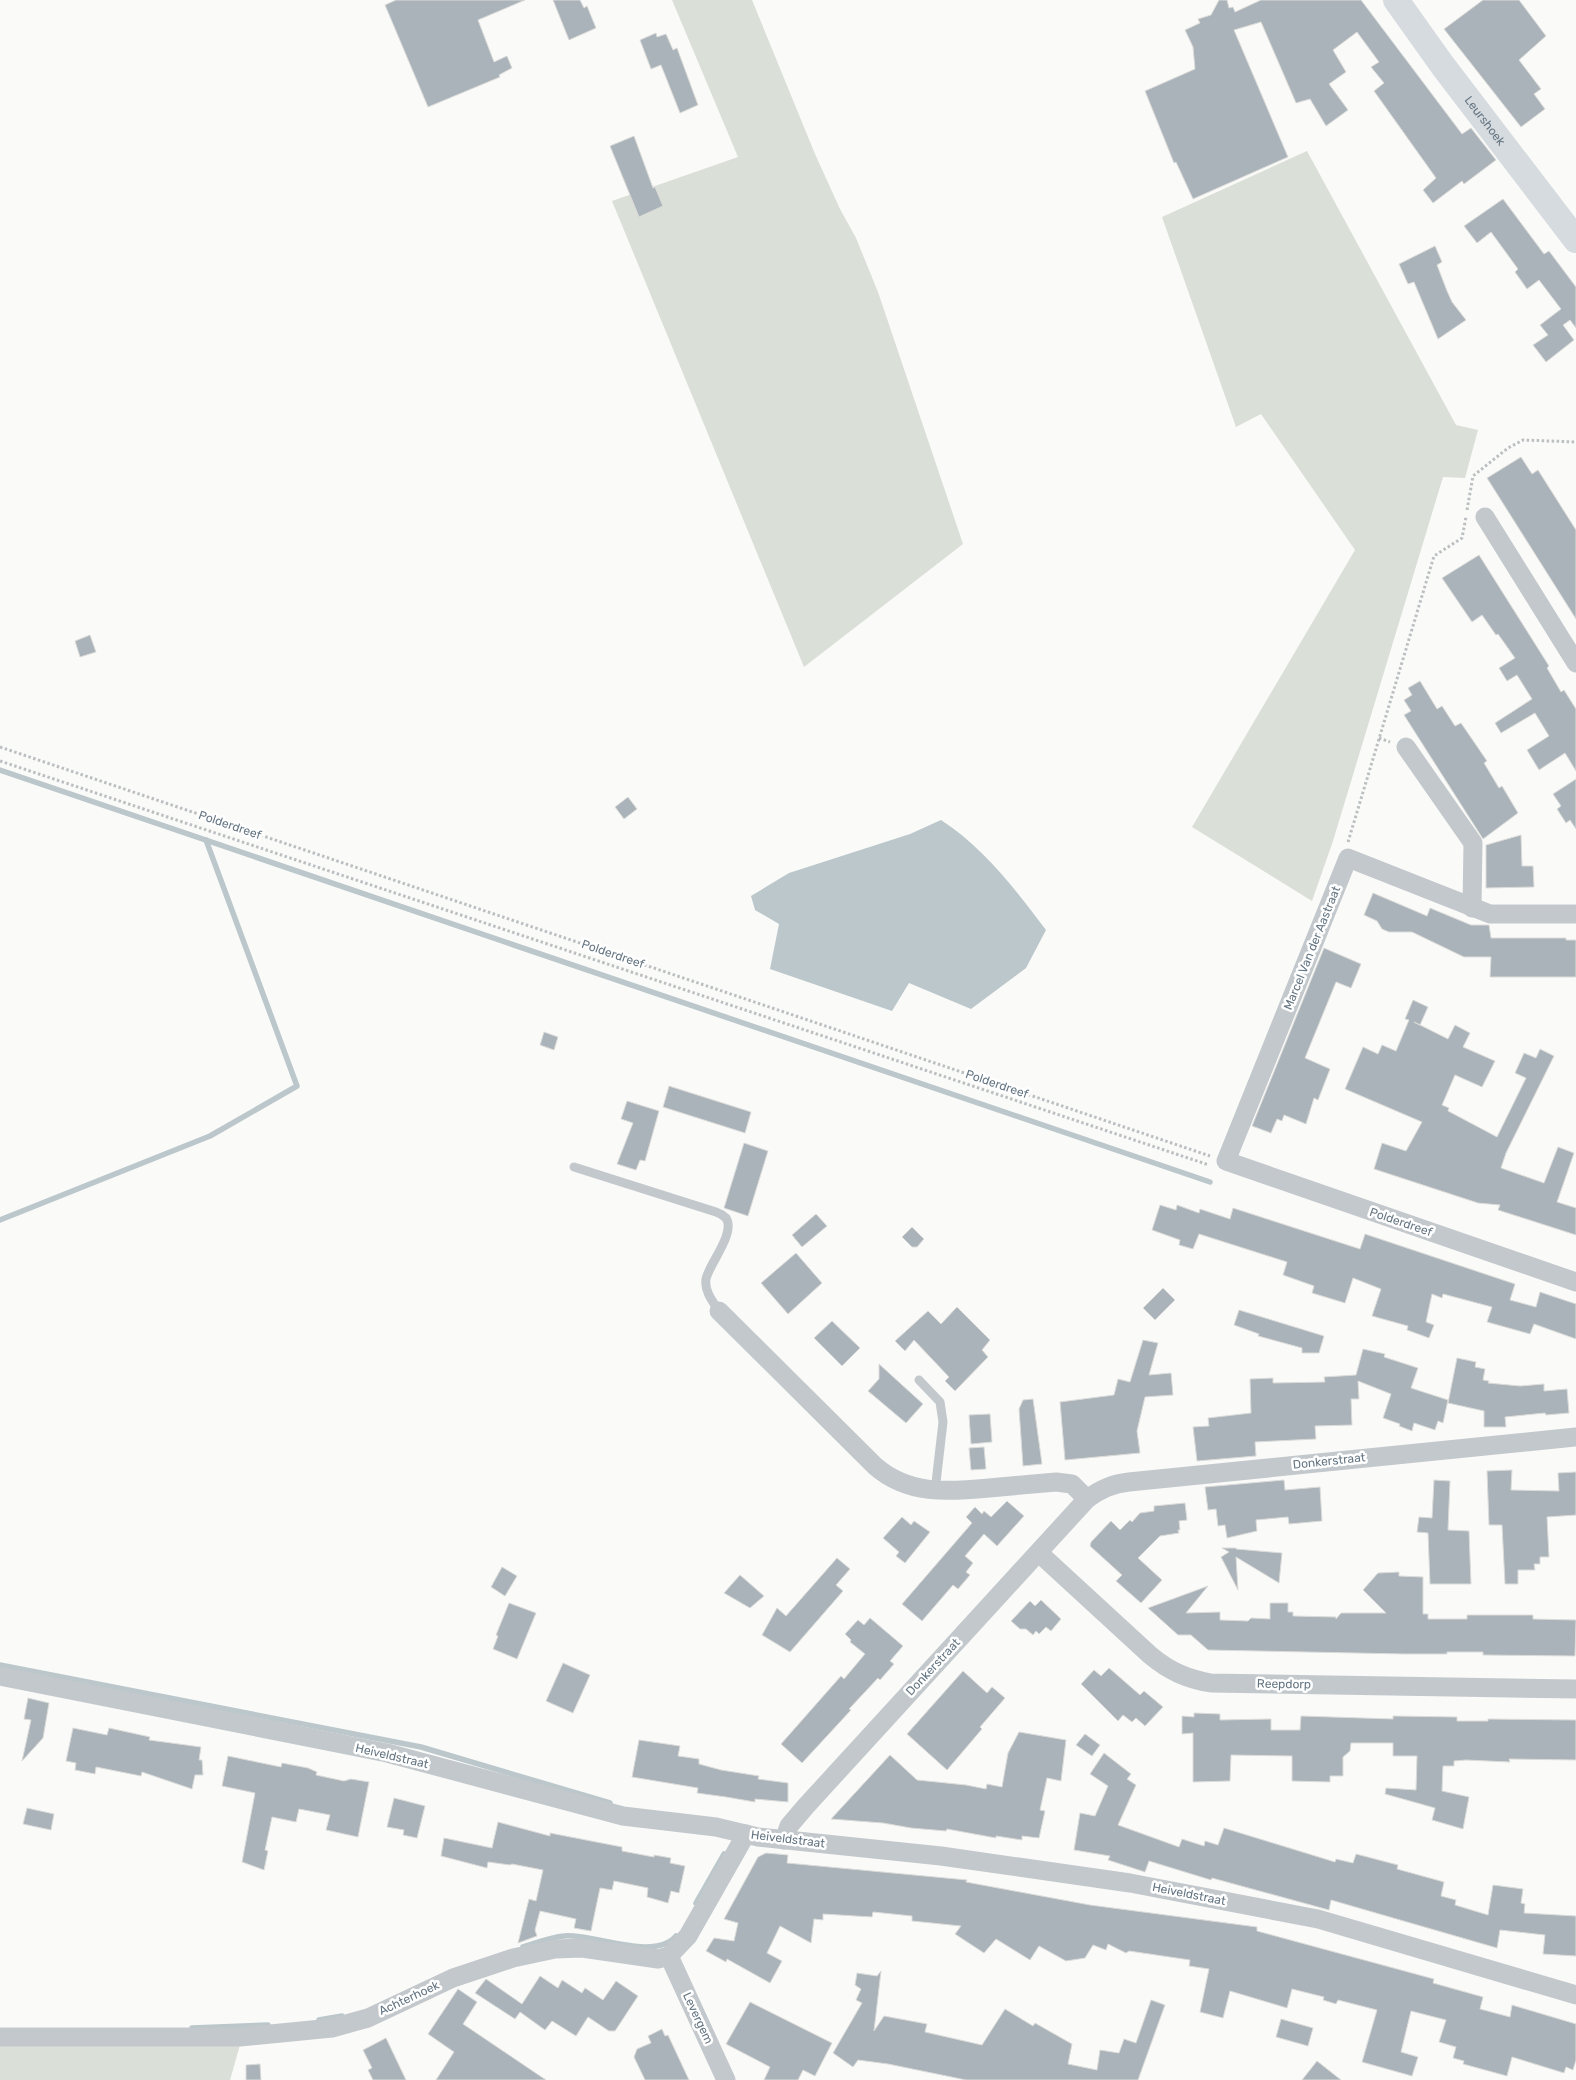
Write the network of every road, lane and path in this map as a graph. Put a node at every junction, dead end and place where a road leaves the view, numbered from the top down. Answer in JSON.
{"nodes":[{"id":1,"x":1396,"y":0,"type":"edge"},
{"id":2,"x":1576,"y":240,"type":"edge"},
{"id":3,"x":1576,"y":442,"type":"edge"},
{"id":4,"x":1485,"y":517,"type":"dead end"},
{"id":5,"x":1576,"y":663,"type":"edge"},
{"id":6,"x":0,"y":747,"type":"edge"},
{"id":7,"x":1406,"y":747,"type":"dead end"},
{"id":8,"x":0,"y":761,"type":"edge"},
{"id":9,"x":1348,"y":858,"type":"junction"},
{"id":10,"x":1472,"y":908,"type":"junction"},
{"id":11,"x":1576,"y":914,"type":"edge"},
{"id":12,"x":1226,"y":1161,"type":"junction"},
{"id":13,"x":574,"y":1166,"type":"dead end"},
{"id":14,"x":1576,"y":1282,"type":"edge"},
{"id":15,"x":720,"y":1311,"type":"joint"},
{"id":16,"x":919,"y":1380,"type":"dead end"},
{"id":17,"x":1576,"y":1437,"type":"edge"},
{"id":18,"x":936,"y":1492,"type":"junction"},
{"id":19,"x":1087,"y":1499,"type":"junction"},
{"id":20,"x":1039,"y":1553,"type":"junction"},
{"id":21,"x":0,"y":1676,"type":"edge"},
{"id":22,"x":1576,"y":1689,"type":"edge"},
{"id":23,"x":746,"y":1834,"type":"junction"},
{"id":24,"x":784,"y":1840,"type":"junction"},
{"id":25,"x":669,"y":1956,"type":"junction"},
{"id":26,"x":1576,"y":1995,"type":"edge"},
{"id":27,"x":0,"y":2037,"type":"edge"},
{"id":28,"x":726,"y":2080,"type":"edge"}],
"edges":[{"from":1,"to":2,"type":"street","name":"Leurshoek"},
{"from":3,"to":9,"type":"path"},
{"from":4,"to":5,"type":"street"},
{"from":6,"to":12,"type":"path","name":"Polderdreef"},
{"from":7,"to":10,"type":"street"},
{"from":8,"to":12,"type":"path","name":"Polderdreef"},
{"from":9,"to":10,"type":"street"},
{"from":9,"to":12,"type":"street","name":"Marcel Van der Aastraat"},
{"from":10,"to":11,"type":"street"},
{"from":12,"to":14,"type":"street","name":"Polderdreef"},
{"from":13,"to":15,"type":"lane"},
{"from":15,"to":18,"type":"street"},
{"from":16,"to":18,"type":"lane"},
{"from":17,"to":19,"type":"street","name":"Donkerstraat"},
{"from":18,"to":19,"type":"street"},
{"from":19,"to":20,"type":"street","name":"Donkerstraat"},
{"from":20,"to":22,"type":"street","name":"Reepdorp"},
{"from":20,"to":24,"type":"street","name":"Donkerstraat"},
{"from":21,"to":23,"type":"street","name":"Heiveldstraat"},
{"from":23,"to":24,"type":"street","name":"Heiveldstraat"},
{"from":23,"to":25,"type":"street"},
{"from":24,"to":26,"type":"street","name":"Heiveldstraat"},
{"from":25,"to":27,"type":"street","name":"Achterhoek"},
{"from":25,"to":28,"type":"street","name":"Levergem"}]}
